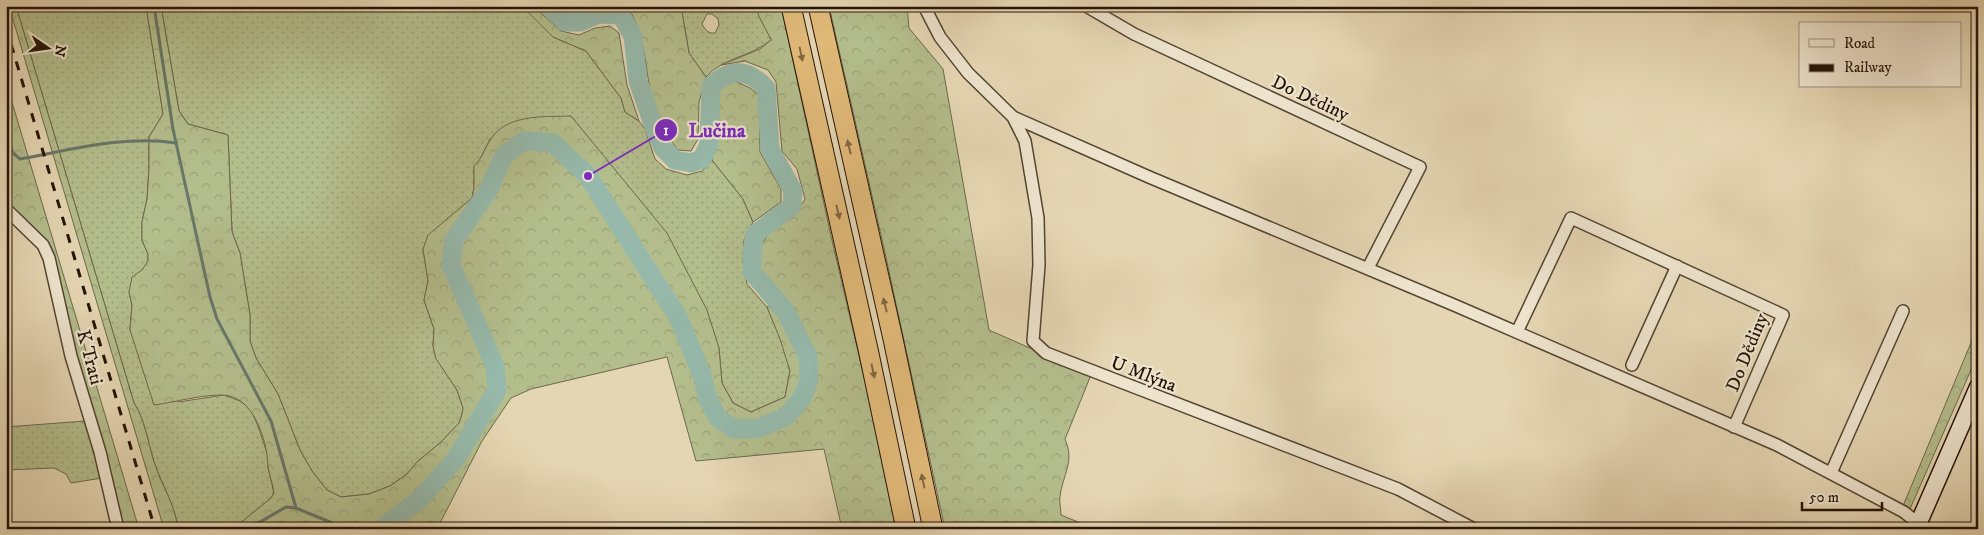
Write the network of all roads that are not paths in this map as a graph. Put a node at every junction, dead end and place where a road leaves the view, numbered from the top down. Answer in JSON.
{"nodes":[{"id":1,"x":791,"y":6,"type":"edge"},
{"id":2,"x":818,"y":6,"type":"edge"},
{"id":3,"x":924,"y":6,"type":"edge"},
{"id":4,"x":1086,"y":6,"type":"edge"},
{"id":5,"x":1013,"y":117,"type":"junction"},
{"id":6,"x":6,"y":209,"type":"edge"},
{"id":7,"x":1677,"y":266,"type":"junction"},
{"id":8,"x":1368,"y":268,"type":"junction"},
{"id":9,"x":1902,"y":311,"type":"dead end"},
{"id":10,"x":1517,"y":332,"type":"junction"},
{"id":11,"x":1632,"y":365,"type":"dead end"},
{"id":12,"x":1978,"y":387,"type":"edge"},
{"id":13,"x":1734,"y":426,"type":"junction"},
{"id":14,"x":1831,"y":473,"type":"junction"},
{"id":15,"x":1920,"y":527,"type":"edge"},
{"id":16,"x":118,"y":529,"type":"edge"},
{"id":17,"x":906,"y":529,"type":"edge"},
{"id":18,"x":933,"y":529,"type":"edge"},
{"id":19,"x":1474,"y":529,"type":"edge"}],
"edges":[{"from":1,"to":17,"type":"highway","one_way":true},
{"from":18,"to":2,"type":"highway","one_way":true},
{"from":3,"to":5,"type":"street","name":"U Mlýna"},
{"from":4,"to":8,"type":"street","name":"Do Dědiny"},
{"from":5,"to":8,"type":"street"},
{"from":5,"to":19,"type":"street","name":"U Mlýna"},
{"from":6,"to":16,"type":"street","name":"K Trati"},
{"from":7,"to":10,"type":"street","name":"Do Dědiny"},
{"from":7,"to":11,"type":"street"},
{"from":7,"to":13,"type":"street","name":"Do Dědiny"},
{"from":8,"to":10,"type":"street"},
{"from":9,"to":14,"type":"street"},
{"from":10,"to":13,"type":"street"},
{"from":12,"to":15,"type":"main road"},
{"from":13,"to":14,"type":"street"},
{"from":14,"to":15,"type":"street"}]}
